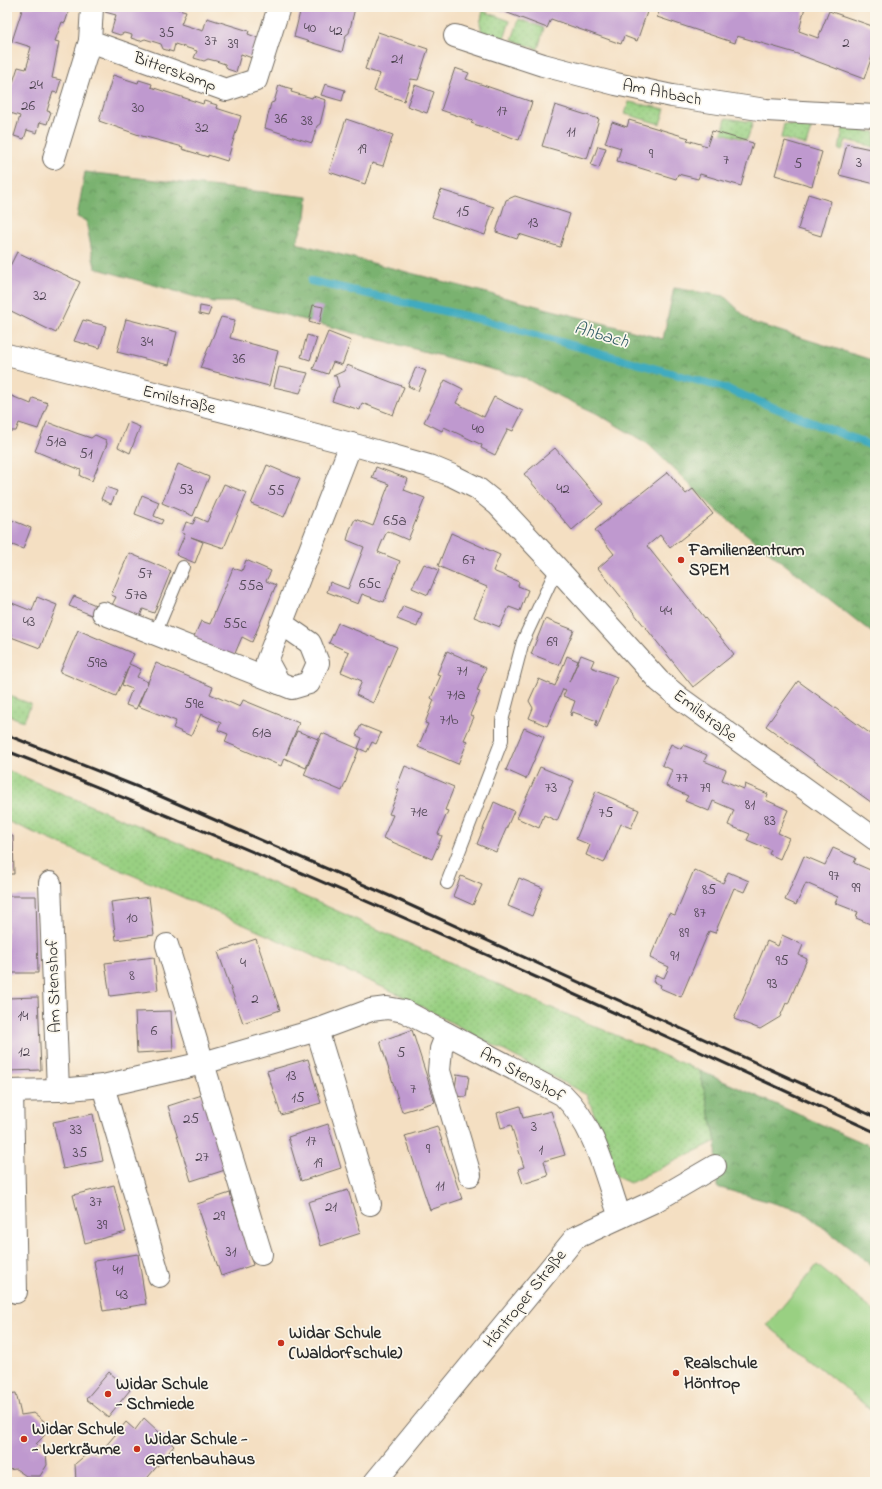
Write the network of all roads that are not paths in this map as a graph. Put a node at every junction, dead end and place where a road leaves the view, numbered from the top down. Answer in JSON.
{"nodes":[{"id":1,"x":92,"y":7,"type":"edge"},
{"id":2,"x":279,"y":7,"type":"edge"},
{"id":3,"x":455,"y":36,"type":"dead end"},
{"id":4,"x":90,"y":41,"type":"junction"},
{"id":5,"x":875,"y":116,"type":"edge"},
{"id":6,"x":54,"y":158,"type":"dead end"},
{"id":7,"x":7,"y":355,"type":"edge"},
{"id":8,"x":351,"y":444,"type":"junction"},
{"id":9,"x":182,"y":567,"type":"dead end"},
{"id":10,"x":557,"y":568,"type":"junction"},
{"id":11,"x":103,"y":613,"type":"dead end"},
{"id":12,"x":281,"y":623,"type":"junction"},
{"id":13,"x":155,"y":634,"type":"junction"},
{"id":14,"x":279,"y":683,"type":"junction"},
{"id":15,"x":875,"y":839,"type":"edge"},
{"id":16,"x":50,"y":883,"type":"dead end"},
{"id":17,"x":447,"y":883,"type":"dead end"},
{"id":18,"x":167,"y":945,"type":"dead end"},
{"id":19,"x":317,"y":1030,"type":"junction"},
{"id":20,"x":447,"y":1034,"type":"junction"},
{"id":21,"x":203,"y":1063,"type":"junction"},
{"id":22,"x":103,"y":1086,"type":"junction"},
{"id":23,"x":58,"y":1090,"type":"junction"},
{"id":24,"x":10,"y":1091,"type":"edge"},
{"id":25,"x":715,"y":1166,"type":"dead end"},
{"id":26,"x":470,"y":1174,"type":"dead end"},
{"id":27,"x":370,"y":1204,"type":"dead end"},
{"id":28,"x":620,"y":1217,"type":"junction"},
{"id":29,"x":261,"y":1254,"type":"dead end"},
{"id":30,"x":159,"y":1276,"type":"dead end"},
{"id":31,"x":16,"y":1292,"type":"dead end"},
{"id":32,"x":375,"y":1482,"type":"edge"}],
"edges":[{"from":1,"to":4,"type":"street"},
{"from":2,"to":4,"type":"street","name":"Bitterskamp"},
{"from":3,"to":5,"type":"street","name":"Am Ahbach"},
{"from":4,"to":6,"type":"street"},
{"from":7,"to":8,"type":"street","name":"Emilstraße"},
{"from":8,"to":10,"type":"street","name":"Emilstraße"},
{"from":8,"to":12,"type":"street"},
{"from":9,"to":13,"type":"lane"},
{"from":10,"to":15,"type":"street","name":"Emilstraße"},
{"from":10,"to":17,"type":"lane"},
{"from":11,"to":13,"type":"street"},
{"from":12,"to":14,"type":"street"},
{"from":12,"to":14,"type":"street"},
{"from":13,"to":14,"type":"street"},
{"from":16,"to":23,"type":"street","name":"Am Stenshof"},
{"from":18,"to":21,"type":"street"},
{"from":19,"to":20,"type":"street","name":"Am Stenshof"},
{"from":19,"to":21,"type":"street","name":"Am Stenshof"},
{"from":19,"to":27,"type":"street"},
{"from":20,"to":26,"type":"street"},
{"from":20,"to":28,"type":"street","name":"Am Stenshof"},
{"from":21,"to":22,"type":"street","name":"Am Stenshof"},
{"from":21,"to":29,"type":"street"},
{"from":22,"to":23,"type":"street","name":"Am Stenshof"},
{"from":22,"to":30,"type":"street"},
{"from":23,"to":24,"type":"street","name":"Am Stenshof"},
{"from":24,"to":31,"type":"street","name":"Am Stenshof"},
{"from":25,"to":28,"type":"street","name":"Höntroper Straße"},
{"from":28,"to":32,"type":"street","name":"Höntroper Straße"}]}
